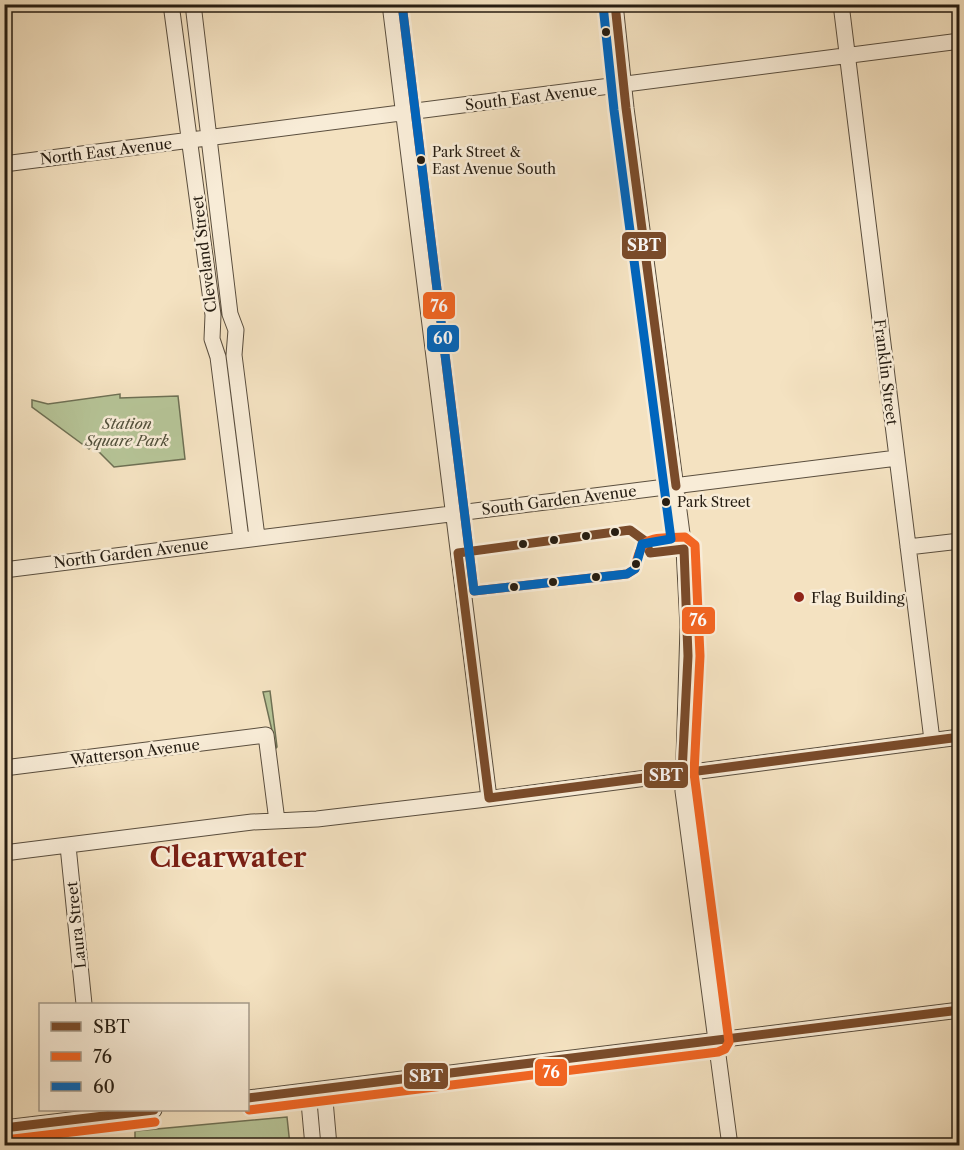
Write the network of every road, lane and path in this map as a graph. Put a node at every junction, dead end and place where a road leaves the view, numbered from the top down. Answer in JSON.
{"nodes":[{"id":1,"x":171,"y":4,"type":"edge"},
{"id":2,"x":193,"y":4,"type":"edge"},
{"id":3,"x":390,"y":4,"type":"edge"},
{"id":4,"x":615,"y":4,"type":"edge"},
{"id":5,"x":841,"y":4,"type":"edge"},
{"id":6,"x":960,"y":40,"type":"edge"},
{"id":7,"x":847,"y":55,"type":"junction"},
{"id":8,"x":626,"y":84,"type":"junction"},
{"id":9,"x":404,"y":113,"type":"junction"},
{"id":10,"x":208,"y":138,"type":"junction"},
{"id":11,"x":189,"y":141,"type":"junction"},
{"id":12,"x":4,"y":164,"type":"edge"},
{"id":13,"x":897,"y":458,"type":"junction"},
{"id":14,"x":676,"y":486,"type":"junction"},
{"id":15,"x":453,"y":513,"type":"junction"},
{"id":16,"x":257,"y":537,"type":"junction"},
{"id":17,"x":241,"y":539,"type":"junction"},
{"id":18,"x":960,"y":541,"type":"edge"},
{"id":19,"x":908,"y":547,"type":"junction"},
{"id":20,"x":4,"y":570,"type":"edge"},
{"id":21,"x":960,"y":736,"type":"edge"},
{"id":22,"x":932,"y":740,"type":"junction"},
{"id":23,"x":4,"y":768,"type":"edge"},
{"id":24,"x":682,"y":773,"type":"junction"},
{"id":25,"x":489,"y":798,"type":"junction"},
{"id":26,"x":285,"y":820,"type":"junction"},
{"id":27,"x":68,"y":846,"type":"junction"},
{"id":28,"x":4,"y":853,"type":"edge"},
{"id":29,"x":84,"y":1003,"type":"edge"},
{"id":30,"x":960,"y":1010,"type":"edge"},
{"id":31,"x":717,"y":1040,"type":"junction"},
{"id":32,"x":324,"y":1089,"type":"junction"},
{"id":33,"x":308,"y":1091,"type":"junction"},
{"id":34,"x":249,"y":1098,"type":"edge"},
{"id":35,"x":134,"y":1111,"type":"edge"},
{"id":36,"x":95,"y":1113,"type":"edge"},
{"id":37,"x":4,"y":1128,"type":"edge"},
{"id":38,"x":314,"y":1146,"type":"edge"},
{"id":39,"x":329,"y":1146,"type":"edge"},
{"id":40,"x":730,"y":1146,"type":"edge"}],
"edges":[{"from":1,"to":11,"type":"street","name":"Cleveland Street"},
{"from":2,"to":10,"type":"street","name":"Cleveland Street"},
{"from":3,"to":9,"type":"street"},
{"from":4,"to":8,"type":"street"},
{"from":5,"to":7,"type":"street","name":"Franklin Street"},
{"from":6,"to":7,"type":"street","name":"South East Avenue"},
{"from":7,"to":8,"type":"street","name":"South East Avenue"},
{"from":7,"to":13,"type":"street","name":"Franklin Street"},
{"from":8,"to":9,"type":"street","name":"South East Avenue"},
{"from":8,"to":14,"type":"street"},
{"from":9,"to":10,"type":"street","name":"South East Avenue"},
{"from":9,"to":15,"type":"street"},
{"from":10,"to":11,"type":"street","name":"North East Avenue"},
{"from":10,"to":16,"type":"street","name":"Cleveland Street"},
{"from":11,"to":12,"type":"street","name":"North East Avenue"},
{"from":11,"to":17,"type":"street","name":"Cleveland Street"},
{"from":13,"to":14,"type":"street","name":"South Garden Avenue"},
{"from":13,"to":19,"type":"street","name":"Franklin Street"},
{"from":14,"to":15,"type":"street","name":"South Garden Avenue"},
{"from":14,"to":24,"type":"street"},
{"from":15,"to":16,"type":"street","name":"South Garden Avenue"},
{"from":15,"to":25,"type":"street"},
{"from":16,"to":17,"type":"street","name":"North Garden Avenue"},
{"from":17,"to":20,"type":"street","name":"North Garden Avenue"},
{"from":18,"to":19,"type":"street"},
{"from":19,"to":22,"type":"street","name":"Franklin Street"},
{"from":21,"to":22,"type":"street"},
{"from":22,"to":24,"type":"street"},
{"from":23,"to":26,"type":"street","name":"Watterson Avenue"},
{"from":24,"to":25,"type":"street"},
{"from":24,"to":31,"type":"street"},
{"from":25,"to":26,"type":"street"},
{"from":26,"to":27,"type":"street"},
{"from":27,"to":28,"type":"street"},
{"from":27,"to":29,"type":"street","name":"Laura Street"},
{"from":30,"to":31,"type":"street"},
{"from":31,"to":32,"type":"street"},
{"from":31,"to":40,"type":"street"},
{"from":32,"to":33,"type":"street"},
{"from":32,"to":39,"type":"street"},
{"from":33,"to":34,"type":"street"},
{"from":33,"to":38,"type":"street"},
{"from":35,"to":36,"type":"street"},
{"from":36,"to":37,"type":"street"}]}
